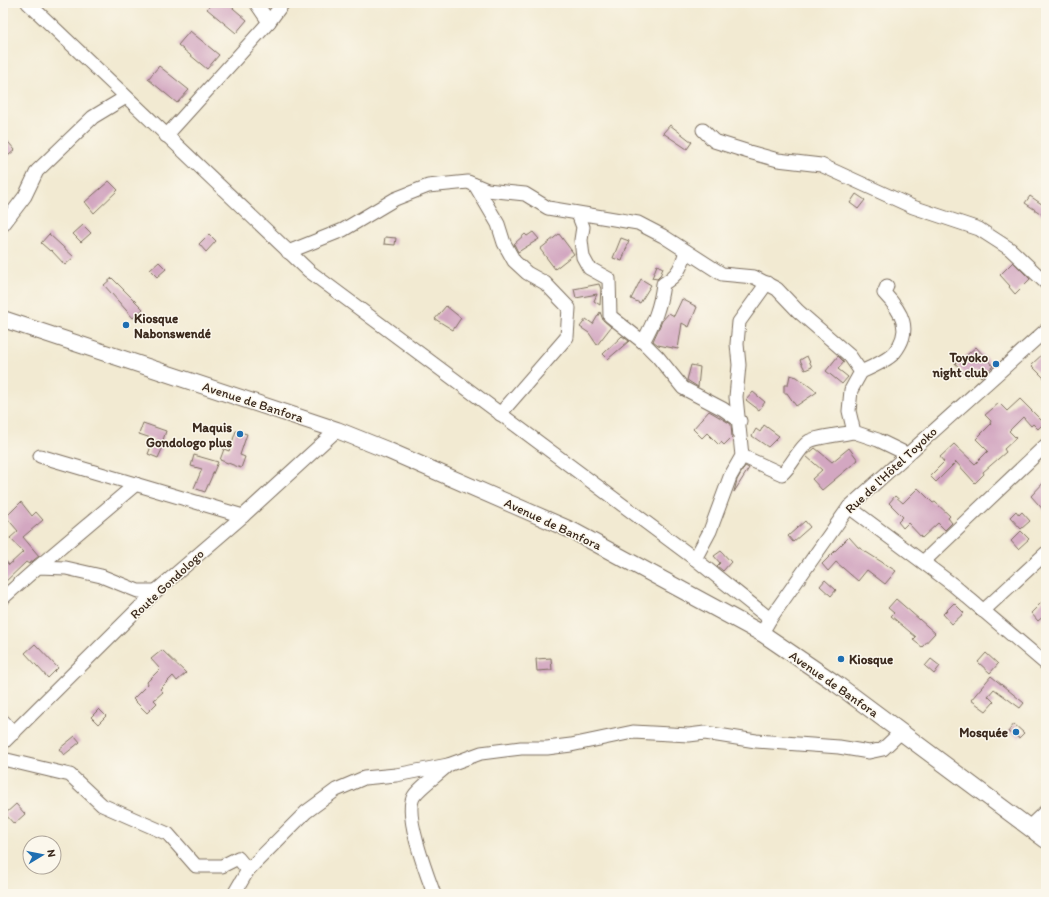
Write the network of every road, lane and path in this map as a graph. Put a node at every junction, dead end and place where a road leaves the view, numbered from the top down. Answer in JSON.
{"nodes":[{"id":1,"x":28,"y":3,"type":"edge"},
{"id":2,"x":256,"y":3,"type":"edge"},
{"id":3,"x":283,"y":3,"type":"edge"},
{"id":4,"x":269,"y":22,"type":"junction"},
{"id":5,"x":126,"y":97,"type":"junction"},
{"id":6,"x":703,"y":130,"type":"dead end"},
{"id":7,"x":166,"y":136,"type":"junction"},
{"id":8,"x":475,"y":185,"type":"junction"},
{"id":9,"x":578,"y":214,"type":"junction"},
{"id":10,"x":3,"y":225,"type":"edge"},
{"id":11,"x":686,"y":251,"type":"junction"},
{"id":12,"x":288,"y":252,"type":"junction"},
{"id":13,"x":767,"y":283,"type":"junction"},
{"id":14,"x":1046,"y":283,"type":"edge"},
{"id":15,"x":887,"y":286,"type":"dead end"},
{"id":16,"x":3,"y":319,"type":"edge"},
{"id":17,"x":1046,"y":330,"type":"edge"},
{"id":18,"x":643,"y":342,"type":"junction"},
{"id":19,"x":861,"y":372,"type":"junction"},
{"id":20,"x":500,"y":414,"type":"junction"},
{"id":21,"x":740,"y":421,"type":"junction"},
{"id":22,"x":336,"y":430,"type":"junction"},
{"id":23,"x":854,"y":432,"type":"junction"},
{"id":24,"x":1046,"y":445,"type":"edge"},
{"id":25,"x":907,"y":454,"type":"junction"},
{"id":26,"x":40,"y":456,"type":"dead end"},
{"id":27,"x":742,"y":456,"type":"junction"},
{"id":28,"x":136,"y":484,"type":"junction"},
{"id":29,"x":849,"y":506,"type":"junction"},
{"id":30,"x":243,"y":516,"type":"junction"},
{"id":31,"x":1046,"y":553,"type":"edge"},
{"id":32,"x":695,"y":559,"type":"junction"},
{"id":33,"x":923,"y":562,"type":"junction"},
{"id":34,"x":38,"y":567,"type":"junction"},
{"id":35,"x":156,"y":592,"type":"junction"},
{"id":36,"x":3,"y":598,"type":"edge"},
{"id":37,"x":983,"y":611,"type":"junction"},
{"id":38,"x":770,"y":619,"type":"junction"},
{"id":39,"x":763,"y":634,"type":"junction"},
{"id":40,"x":1046,"y":664,"type":"edge"},
{"id":41,"x":3,"y":721,"type":"edge"},
{"id":42,"x":901,"y":732,"type":"junction"},
{"id":43,"x":14,"y":733,"type":"junction"},
{"id":44,"x":3,"y":743,"type":"edge"},
{"id":45,"x":3,"y":760,"type":"edge"},
{"id":46,"x":448,"y":765,"type":"junction"},
{"id":47,"x":1046,"y":811,"type":"edge"},
{"id":48,"x":1029,"y":827,"type":"junction"},
{"id":49,"x":1046,"y":840,"type":"edge"},
{"id":50,"x":248,"y":870,"type":"junction"},
{"id":51,"x":234,"y":894,"type":"edge"},
{"id":52,"x":434,"y":894,"type":"edge"}],
"edges":[{"from":1,"to":5,"type":"street"},
{"from":2,"to":4,"type":"street"},
{"from":3,"to":4,"type":"street"},
{"from":4,"to":7,"type":"street"},
{"from":5,"to":7,"type":"street"},
{"from":5,"to":10,"type":"street"},
{"from":6,"to":14,"type":"street"},
{"from":7,"to":12,"type":"street"},
{"from":8,"to":9,"type":"street"},
{"from":8,"to":12,"type":"street"},
{"from":8,"to":20,"type":"street"},
{"from":9,"to":11,"type":"street"},
{"from":9,"to":18,"type":"street"},
{"from":11,"to":13,"type":"street"},
{"from":11,"to":18,"type":"street"},
{"from":12,"to":20,"type":"street"},
{"from":13,"to":19,"type":"street"},
{"from":13,"to":21,"type":"street"},
{"from":15,"to":19,"type":"street"},
{"from":16,"to":22,"type":"main road","name":"Avenue de Banfora"},
{"from":17,"to":25,"type":"street","name":"Rue de l'Hôtel Toyoko"},
{"from":18,"to":21,"type":"street"},
{"from":19,"to":23,"type":"street"},
{"from":20,"to":32,"type":"street"},
{"from":21,"to":27,"type":"street"},
{"from":22,"to":30,"type":"street","name":"Route Gondologo"},
{"from":22,"to":39,"type":"main road","name":"Avenue de Banfora"},
{"from":23,"to":25,"type":"street"},
{"from":23,"to":27,"type":"street"},
{"from":24,"to":33,"type":"street"},
{"from":25,"to":29,"type":"street","name":"Rue de l'Hôtel Toyoko"},
{"from":26,"to":28,"type":"street"},
{"from":27,"to":32,"type":"street"},
{"from":28,"to":30,"type":"street"},
{"from":28,"to":34,"type":"street"},
{"from":29,"to":33,"type":"street"},
{"from":29,"to":38,"type":"street","name":"Rue de l'Hôtel Toyoko"},
{"from":30,"to":35,"type":"street","name":"Route Gondologo"},
{"from":31,"to":37,"type":"street"},
{"from":32,"to":38,"type":"street"},
{"from":33,"to":37,"type":"street"},
{"from":34,"to":35,"type":"street"},
{"from":34,"to":36,"type":"street"},
{"from":35,"to":43,"type":"street","name":"Route Gondologo"},
{"from":37,"to":40,"type":"street"},
{"from":38,"to":39,"type":"street","name":"Rue de l'Hôtel Toyoko"},
{"from":39,"to":42,"type":"main road","name":"Avenue de Banfora"},
{"from":41,"to":43,"type":"street"},
{"from":42,"to":46,"type":"street"},
{"from":42,"to":48,"type":"main road","name":"Avenue de Banfora"},
{"from":43,"to":44,"type":"street","name":"Route Gondologo"},
{"from":45,"to":50,"type":"street"},
{"from":46,"to":50,"type":"street"},
{"from":46,"to":52,"type":"street"},
{"from":47,"to":48,"type":"street"},
{"from":48,"to":49,"type":"main road","name":"Avenue de Banfora"},
{"from":50,"to":51,"type":"street"}]}
